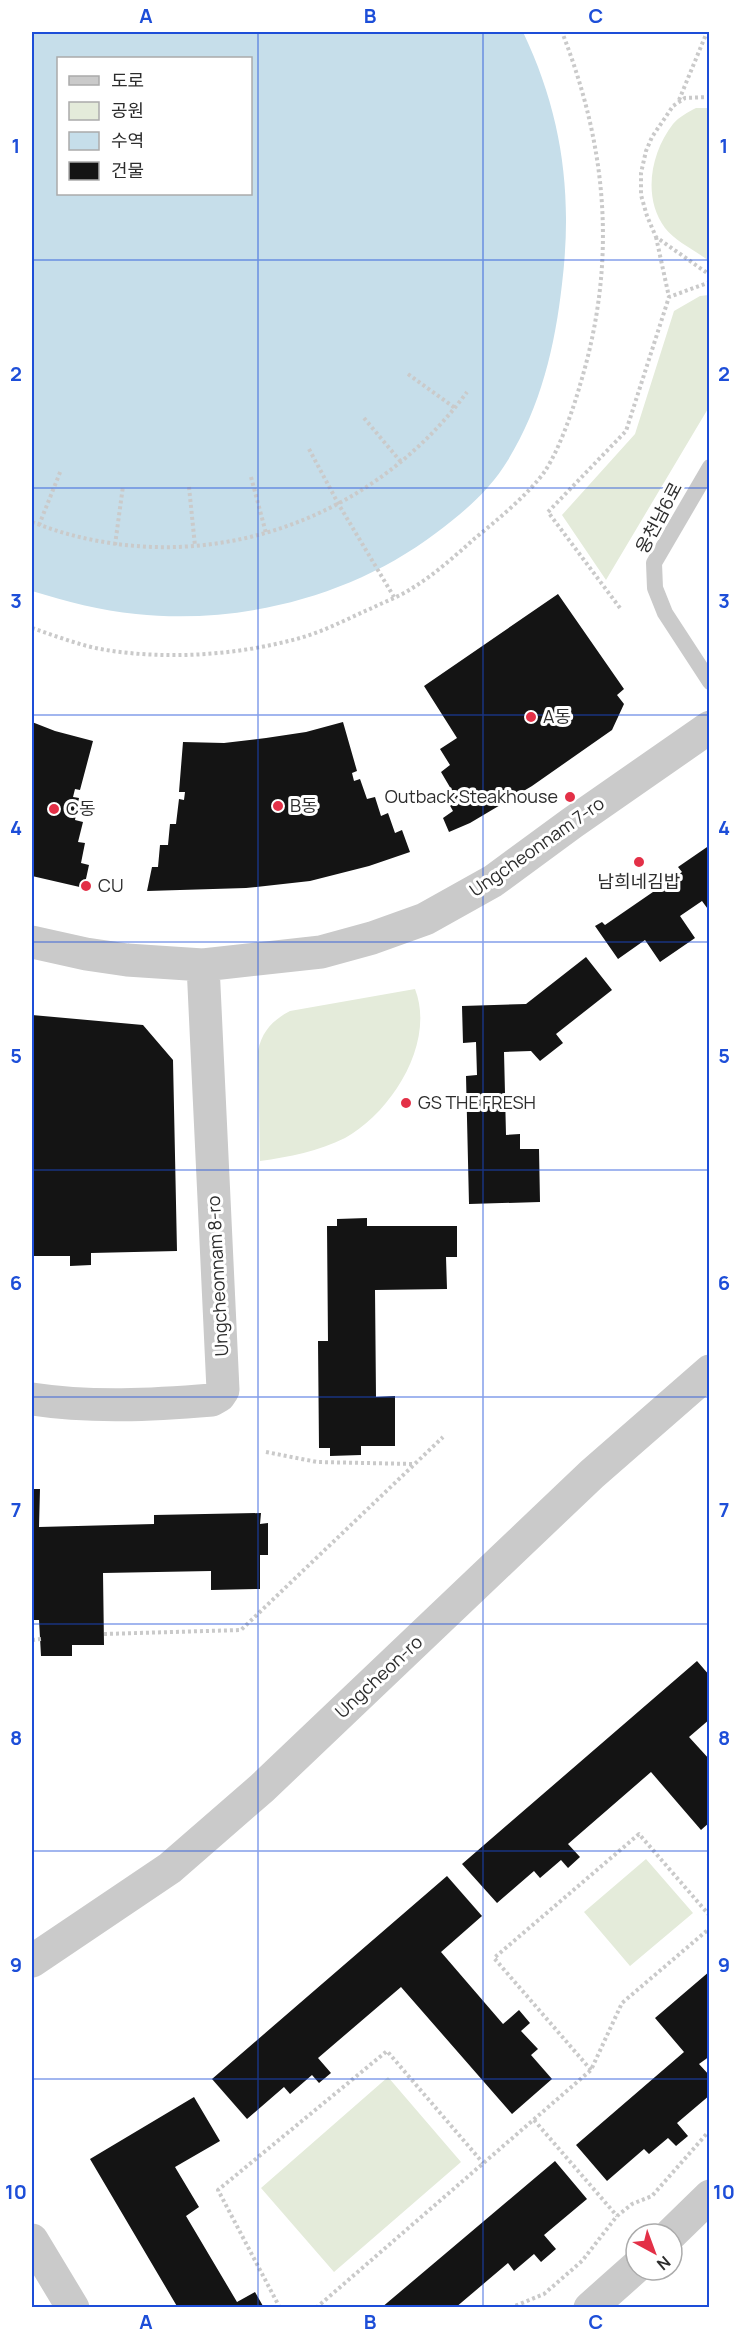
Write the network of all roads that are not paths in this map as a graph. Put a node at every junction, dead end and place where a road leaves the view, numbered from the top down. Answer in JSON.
{"nodes":[{"id":1,"x":710,"y":467,"type":"edge"},
{"id":2,"x":710,"y":682,"type":"edge"},
{"id":3,"x":710,"y":727,"type":"edge"},
{"id":4,"x":32,"y":942,"type":"edge"},
{"id":5,"x":203,"y":965,"type":"junction"},
{"id":6,"x":710,"y":1371,"type":"edge"},
{"id":7,"x":32,"y":1399,"type":"edge"},
{"id":8,"x":32,"y":1961,"type":"edge"},
{"id":9,"x":710,"y":2196,"type":"edge"},
{"id":10,"x":683,"y":2222,"type":"edge"},
{"id":11,"x":32,"y":2240,"type":"edge"},
{"id":12,"x":624,"y":2277,"type":"edge"},
{"id":13,"x":73,"y":2307,"type":"edge"},
{"id":14,"x":590,"y":2307,"type":"edge"}],
"edges":[{"from":1,"to":2,"type":"lane","name":"웅천남6로"},
{"from":3,"to":5,"type":"street","name":"Ungcheonnam 7-ro"},
{"from":4,"to":5,"type":"street","name":"Ungcheonnam 7-ro"},
{"from":5,"to":7,"type":"street","name":"Ungcheonnam 8-ro"},
{"from":6,"to":8,"type":"street","name":"Ungcheon-ro"},
{"from":9,"to":10,"type":"street"},
{"from":11,"to":13,"type":"street"},
{"from":12,"to":14,"type":"street"}]}
